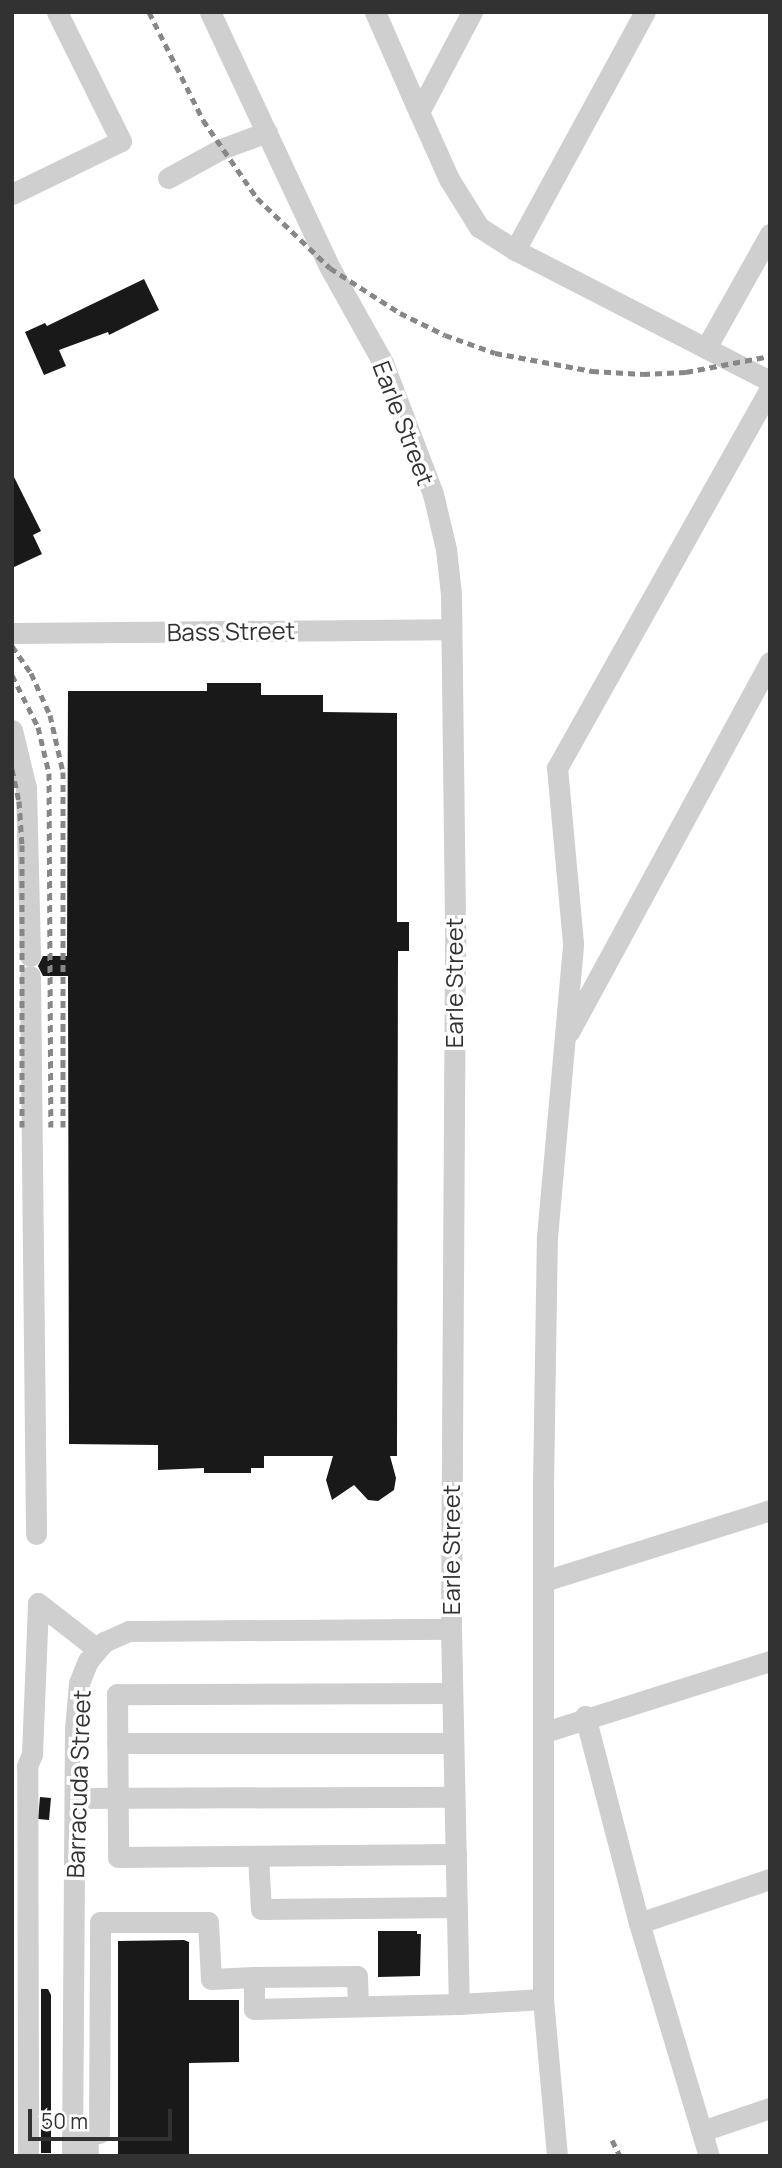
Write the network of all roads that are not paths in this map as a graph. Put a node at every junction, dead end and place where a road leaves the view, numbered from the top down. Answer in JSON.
{"nodes":[{"id":1,"x":57,"y":12,"type":"edge"},
{"id":2,"x":210,"y":12,"type":"edge"},
{"id":3,"x":374,"y":12,"type":"edge"},
{"id":4,"x":472,"y":12,"type":"edge"},
{"id":5,"x":645,"y":12,"type":"edge"},
{"id":6,"x":419,"y":112,"type":"junction"},
{"id":7,"x":267,"y":132,"type":"junction"},
{"id":8,"x":168,"y":178,"type":"dead end"},
{"id":9,"x":12,"y":194,"type":"edge"},
{"id":10,"x":770,"y":234,"type":"edge"},
{"id":11,"x":515,"y":250,"type":"junction"},
{"id":12,"x":706,"y":348,"type":"junction"},
{"id":13,"x":770,"y":380,"type":"edge"},
{"id":14,"x":770,"y":388,"type":"edge"},
{"id":15,"x":451,"y":629,"type":"junction"},
{"id":16,"x":12,"y":633,"type":"edge"},
{"id":17,"x":770,"y":662,"type":"edge"},
{"id":18,"x":12,"y":730,"type":"edge"},
{"id":19,"x":564,"y":1040,"type":"junction"},
{"id":20,"x":770,"y":1510,"type":"edge"},
{"id":21,"x":37,"y":1534,"type":"dead end"},
{"id":22,"x":544,"y":1581,"type":"junction"},
{"id":23,"x":451,"y":1629,"type":"junction"},
{"id":24,"x":97,"y":1649,"type":"junction"},
{"id":25,"x":770,"y":1661,"type":"edge"},
{"id":26,"x":452,"y":1693,"type":"junction"},
{"id":27,"x":585,"y":1716,"type":"junction"},
{"id":28,"x":545,"y":1732,"type":"junction"},
{"id":29,"x":117,"y":1743,"type":"junction"},
{"id":30,"x":453,"y":1743,"type":"junction"},
{"id":31,"x":118,"y":1797,"type":"junction"},
{"id":32,"x":454,"y":1797,"type":"junction"},
{"id":33,"x":75,"y":1798,"type":"junction"},
{"id":34,"x":456,"y":1854,"type":"junction"},
{"id":35,"x":258,"y":1856,"type":"junction"},
{"id":36,"x":770,"y":1879,"type":"edge"},
{"id":37,"x":457,"y":1907,"type":"junction"},
{"id":38,"x":639,"y":1923,"type":"junction"},
{"id":39,"x":254,"y":1977,"type":"junction"},
{"id":40,"x":543,"y":1999,"type":"junction"},
{"id":41,"x":459,"y":2004,"type":"junction"},
{"id":42,"x":358,"y":2006,"type":"junction"},
{"id":43,"x":770,"y":2108,"type":"edge"},
{"id":44,"x":702,"y":2131,"type":"junction"},
{"id":45,"x":28,"y":2156,"type":"edge"},
{"id":46,"x":72,"y":2156,"type":"edge"},
{"id":47,"x":88,"y":2156,"type":"edge"},
{"id":48,"x":557,"y":2156,"type":"edge"},
{"id":49,"x":709,"y":2156,"type":"edge"}],
"edges":[{"from":1,"to":9,"type":"street"},
{"from":2,"to":7,"type":"street","name":"Earle Street"},
{"from":3,"to":6,"type":"street"},
{"from":4,"to":6,"type":"street"},
{"from":5,"to":11,"type":"street"},
{"from":6,"to":11,"type":"street"},
{"from":7,"to":8,"type":"street"},
{"from":7,"to":15,"type":"street","name":"Earle Street"},
{"from":10,"to":12,"type":"street"},
{"from":11,"to":12,"type":"street"},
{"from":12,"to":13,"type":"street"},
{"from":14,"to":19,"type":"street"},
{"from":15,"to":16,"type":"street","name":"Bass Street"},
{"from":15,"to":23,"type":"street","name":"Earle Street"},
{"from":17,"to":19,"type":"street"},
{"from":18,"to":21,"type":"street"},
{"from":19,"to":22,"type":"street"},
{"from":20,"to":22,"type":"street"},
{"from":22,"to":28,"type":"street"},
{"from":23,"to":24,"type":"street"},
{"from":23,"to":26,"type":"street","name":"Earle Street"},
{"from":24,"to":33,"type":"street","name":"Barracuda Street"},
{"from":24,"to":45,"type":"street"},
{"from":25,"to":27,"type":"street"},
{"from":26,"to":29,"type":"street"},
{"from":26,"to":30,"type":"street","name":"Earle Street"},
{"from":27,"to":28,"type":"street"},
{"from":27,"to":38,"type":"street"},
{"from":28,"to":40,"type":"street"},
{"from":29,"to":30,"type":"street"},
{"from":29,"to":31,"type":"street"},
{"from":30,"to":32,"type":"street","name":"Earle Street"},
{"from":31,"to":32,"type":"street"},
{"from":31,"to":33,"type":"street"},
{"from":31,"to":35,"type":"street"},
{"from":32,"to":34,"type":"street","name":"Earle Street"},
{"from":33,"to":46,"type":"street","name":"Barracuda Street"},
{"from":34,"to":35,"type":"street"},
{"from":34,"to":37,"type":"street","name":"Earle Street"},
{"from":35,"to":37,"type":"street"},
{"from":36,"to":38,"type":"street"},
{"from":37,"to":41,"type":"street","name":"Earle Street"},
{"from":38,"to":44,"type":"street"},
{"from":39,"to":42,"type":"street"},
{"from":39,"to":42,"type":"street"},
{"from":39,"to":47,"type":"street"},
{"from":40,"to":41,"type":"street"},
{"from":40,"to":48,"type":"street"},
{"from":41,"to":42,"type":"street"},
{"from":43,"to":44,"type":"street"},
{"from":44,"to":49,"type":"street"}]}
